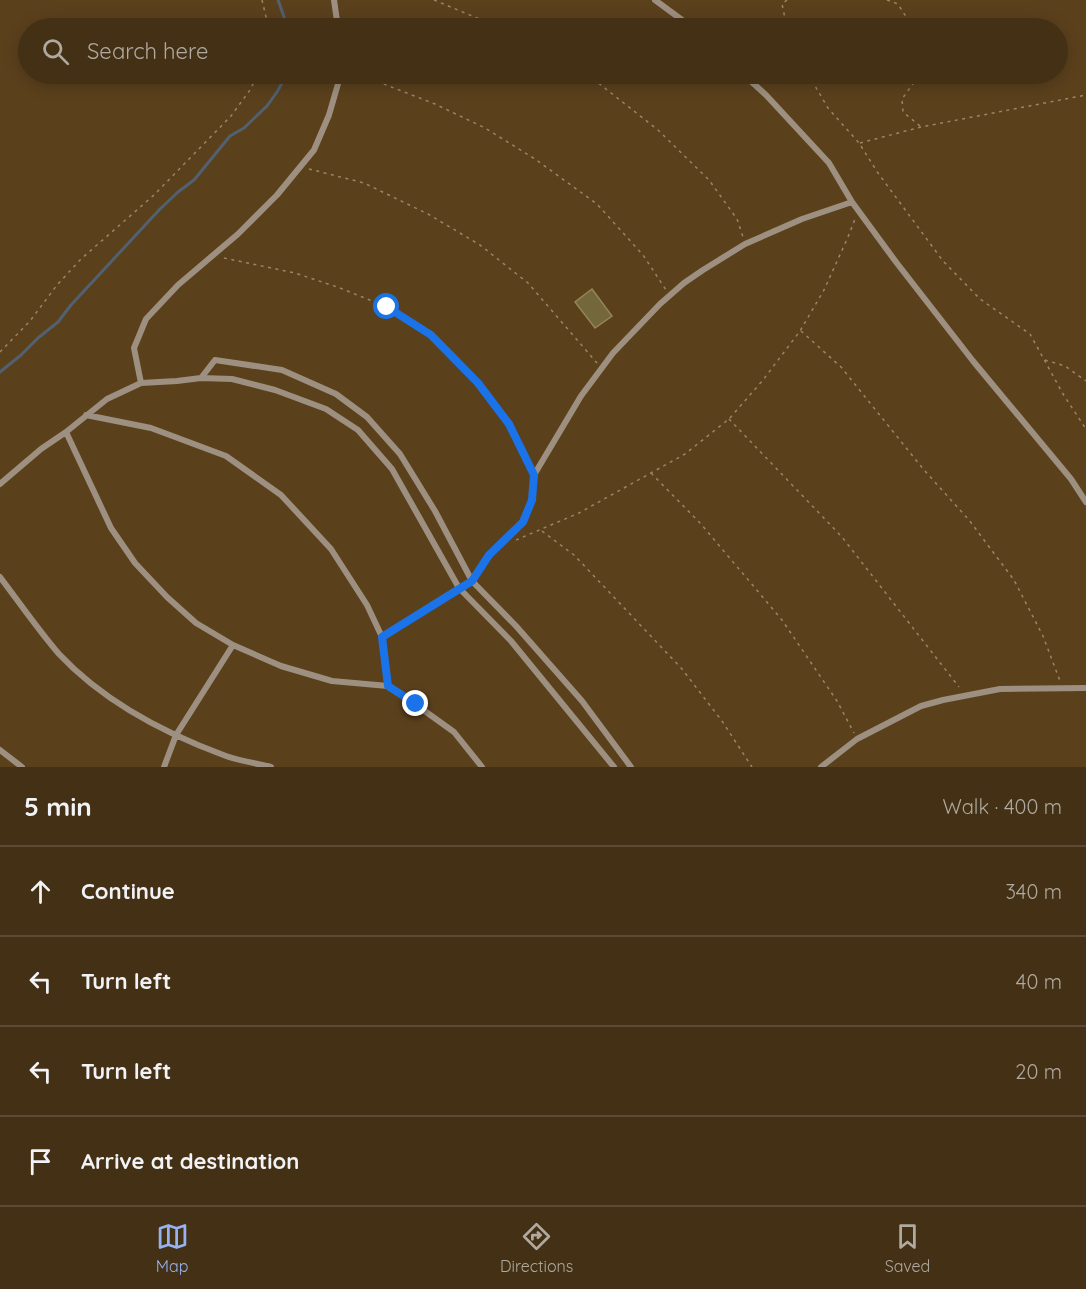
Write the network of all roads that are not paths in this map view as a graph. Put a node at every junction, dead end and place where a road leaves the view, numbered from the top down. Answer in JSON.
{"nodes":[{"id":1,"x":334,"y":0,"type":"edge"},
{"id":2,"x":655,"y":0,"type":"edge"},
{"id":3,"x":337,"y":18,"type":"edge"},
{"id":4,"x":679,"y":18,"type":"edge"},
{"id":5,"x":338,"y":84,"type":"edge"},
{"id":6,"x":754,"y":84,"type":"edge"},
{"id":7,"x":852,"y":202,"type":"junction"},
{"id":8,"x":201,"y":378,"type":"junction"},
{"id":9,"x":141,"y":383,"type":"junction"},
{"id":10,"x":86,"y":415,"type":"junction"},
{"id":11,"x":66,"y":432,"type":"junction"},
{"id":12,"x":0,"y":484,"type":"edge"},
{"id":13,"x":1086,"y":502,"type":"edge"},
{"id":14,"x":0,"y":577,"type":"edge"},
{"id":15,"x":472,"y":581,"type":"junction"},
{"id":16,"x":459,"y":588,"type":"junction"},
{"id":17,"x":382,"y":637,"type":"junction"},
{"id":18,"x":233,"y":645,"type":"junction"},
{"id":19,"x":388,"y":686,"type":"junction"},
{"id":20,"x":1086,"y":688,"type":"edge"},
{"id":21,"x":176,"y":735,"type":"junction"},
{"id":22,"x":0,"y":750,"type":"edge"},
{"id":23,"x":22,"y":767,"type":"edge"},
{"id":24,"x":164,"y":767,"type":"edge"},
{"id":25,"x":271,"y":767,"type":"edge"},
{"id":26,"x":482,"y":767,"type":"edge"},
{"id":27,"x":614,"y":767,"type":"edge"},
{"id":28,"x":631,"y":767,"type":"edge"},
{"id":29,"x":821,"y":767,"type":"edge"}],
"edges":[{"from":1,"to":3,"type":"street"},
{"from":2,"to":4,"type":"street"},
{"from":5,"to":9,"type":"street"},
{"from":6,"to":7,"type":"street"},
{"from":7,"to":13,"type":"street"},
{"from":7,"to":15,"type":"street"},
{"from":8,"to":9,"type":"street"},
{"from":8,"to":15,"type":"street"},
{"from":8,"to":16,"type":"street"},
{"from":9,"to":10,"type":"street"},
{"from":10,"to":11,"type":"street"},
{"from":10,"to":17,"type":"street"},
{"from":11,"to":12,"type":"street"},
{"from":11,"to":18,"type":"street"},
{"from":14,"to":21,"type":"street"},
{"from":15,"to":16,"type":"street"},
{"from":15,"to":28,"type":"street"},
{"from":16,"to":17,"type":"street"},
{"from":16,"to":27,"type":"street"},
{"from":17,"to":19,"type":"street"},
{"from":18,"to":19,"type":"street"},
{"from":18,"to":21,"type":"street"},
{"from":19,"to":26,"type":"street"},
{"from":20,"to":29,"type":"street"},
{"from":21,"to":24,"type":"street"},
{"from":21,"to":25,"type":"street"},
{"from":22,"to":23,"type":"street"}]}
